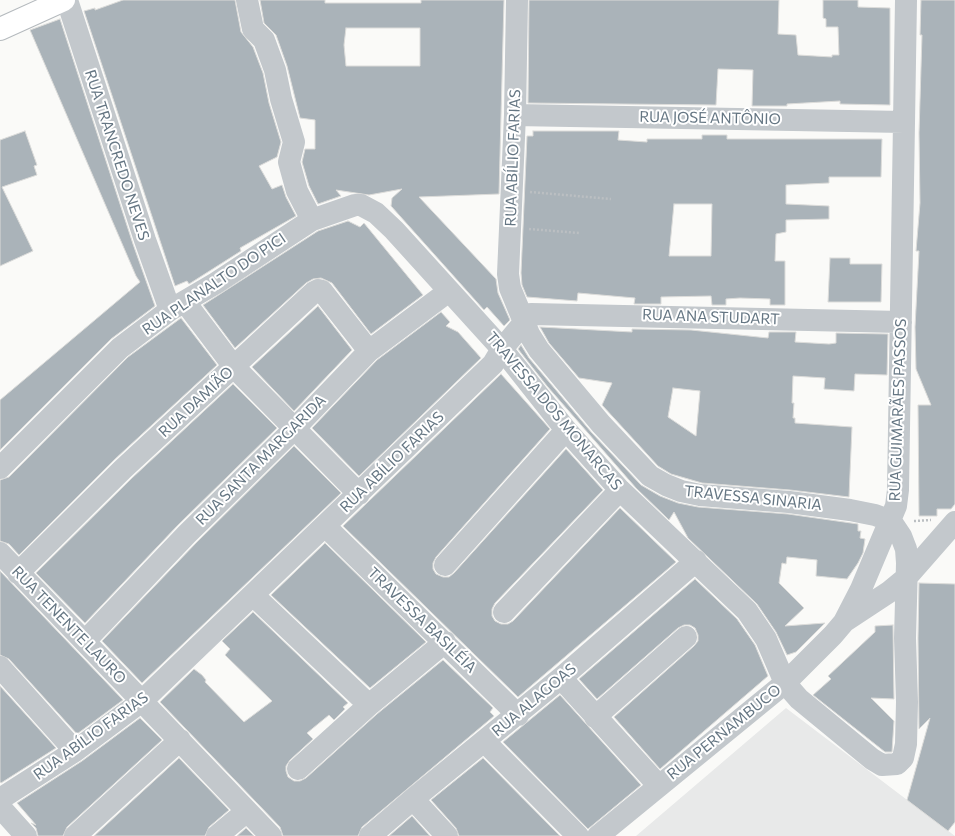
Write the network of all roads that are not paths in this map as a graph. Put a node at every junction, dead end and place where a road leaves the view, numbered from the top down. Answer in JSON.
{"nodes":[{"id":1,"x":65,"y":0,"type":"edge"},
{"id":2,"x":247,"y":0,"type":"edge"},
{"id":3,"x":517,"y":0,"type":"edge"},
{"id":4,"x":906,"y":0,"type":"edge"},
{"id":5,"x":0,"y":29,"type":"edge"},
{"id":6,"x":515,"y":115,"type":"junction"},
{"id":7,"x":904,"y":122,"type":"junction"},
{"id":8,"x":356,"y":205,"type":"joint"},
{"id":9,"x":312,"y":220,"type":"junction"},
{"id":10,"x":449,"y":291,"type":"junction"},
{"id":11,"x":178,"y":306,"type":"junction"},
{"id":12,"x":524,"y":320,"type":"junction"},
{"id":13,"x":901,"y":322,"type":"junction"},
{"id":14,"x":502,"y":349,"type":"junction"},
{"id":15,"x":369,"y":351,"type":"junction"},
{"id":16,"x":234,"y":367,"type":"junction"},
{"id":17,"x":294,"y":429,"type":"junction"},
{"id":18,"x":566,"y":430,"type":"junction"},
{"id":19,"x":0,"y":468,"type":"edge"},
{"id":20,"x":620,"y":490,"type":"junction"},
{"id":21,"x":359,"y":494,"type":"junction"},
{"id":22,"x":891,"y":521,"type":"junction"},
{"id":23,"x":955,"y":522,"type":"edge"},
{"id":24,"x":325,"y":526,"type":"junction"},
{"id":25,"x":0,"y":553,"type":"edge"},
{"id":26,"x":696,"y":561,"type":"junction"},
{"id":27,"x":445,"y":565,"type":"dead end"},
{"id":28,"x":18,"y":573,"type":"junction"},
{"id":29,"x":906,"y":578,"type":"junction"},
{"id":30,"x":253,"y":595,"type":"junction"},
{"id":31,"x":504,"y":612,"type":"dead end"},
{"id":32,"x":844,"y":622,"type":"junction"},
{"id":33,"x":686,"y":637,"type":"dead end"},
{"id":34,"x":85,"y":641,"type":"junction"},
{"id":35,"x":445,"y":642,"type":"junction"},
{"id":36,"x":0,"y":667,"type":"edge"},
{"id":37,"x":561,"y":678,"type":"junction"},
{"id":38,"x":785,"y":683,"type":"junction"},
{"id":39,"x":142,"y":701,"type":"junction"},
{"id":40,"x":369,"y":705,"type":"junction"},
{"id":41,"x":518,"y":715,"type":"junction"},
{"id":42,"x":595,"y":717,"type":"junction"},
{"id":43,"x":180,"y":740,"type":"junction"},
{"id":44,"x":485,"y":742,"type":"junction"},
{"id":45,"x":75,"y":751,"type":"junction"},
{"id":46,"x":298,"y":769,"type":"dead end"},
{"id":47,"x":659,"y":786,"type":"junction"},
{"id":48,"x":1,"y":798,"type":"edge"},
{"id":49,"x":412,"y":799,"type":"junction"},
{"id":50,"x":247,"y":811,"type":"junction"},
{"id":51,"x":26,"y":836,"type":"edge"},
{"id":52,"x":75,"y":836,"type":"edge"},
{"id":53,"x":217,"y":836,"type":"edge"},
{"id":54,"x":272,"y":836,"type":"edge"},
{"id":55,"x":370,"y":836,"type":"edge"},
{"id":56,"x":447,"y":836,"type":"edge"},
{"id":57,"x":578,"y":836,"type":"edge"},
{"id":58,"x":598,"y":836,"type":"edge"}],
"edges":[{"from":1,"to":5,"type":"main road"},
{"from":1,"to":11,"type":"street","name":"RUA TRANCREDO NEVES"},
{"from":2,"to":9,"type":"street"},
{"from":3,"to":6,"type":"street","name":"RUA ABÍLIO FARIAS"},
{"from":4,"to":7,"type":"street","name":"RUA GUIMARÃES PASSOS"},
{"from":6,"to":7,"type":"street","name":"RUA JOSÉ ANTÔNIO"},
{"from":6,"to":12,"type":"street","name":"RUA ABÍLIO FARIAS"},
{"from":7,"to":13,"type":"street","name":"RUA GUIMARÃES PASSOS"},
{"from":8,"to":9,"type":"street","name":"RUA PLANALTO DO PICI"},
{"from":8,"to":10,"type":"street","name":"TRAVESSA DOS MONARCAS"},
{"from":9,"to":11,"type":"street","name":"RUA PLANALTO DO PICI"},
{"from":10,"to":14,"type":"street","name":"TRAVESSA DOS MONARCAS"},
{"from":10,"to":15,"type":"street","name":"RUA SANTA MARGARIDA"},
{"from":11,"to":16,"type":"street","name":"RUA TRANCREDO NEVES"},
{"from":11,"to":19,"type":"street","name":"RUA PLANALTO DO PICI"},
{"from":12,"to":13,"type":"street","name":"RUA ANA STUDART"},
{"from":12,"to":14,"type":"street","name":"RUA ABÍLIO FARIAS"},
{"from":12,"to":22,"type":"street","name":"TRAVESSA SINARIA"},
{"from":13,"to":22,"type":"street","name":"RUA GUIMARÃES PASSOS"},
{"from":14,"to":18,"type":"street","name":"TRAVESSA DOS MONARCAS"},
{"from":14,"to":21,"type":"street","name":"RUA ABÍLIO FARIAS"},
{"from":15,"to":16,"type":"street","name":"RUA DAMIÃO"},
{"from":15,"to":17,"type":"street","name":"RUA SANTA MARGARIDA"},
{"from":16,"to":17,"type":"street","name":"RUA TRANCREDO NEVES"},
{"from":16,"to":28,"type":"street","name":"RUA DAMIÃO"},
{"from":17,"to":21,"type":"street","name":"RUA TRANCREDO NEVES"},
{"from":17,"to":34,"type":"street","name":"RUA SANTA MARGARIDA"},
{"from":18,"to":20,"type":"street","name":"TRAVESSA DOS MONARCAS"},
{"from":18,"to":27,"type":"street"},
{"from":20,"to":26,"type":"street","name":"TRAVESSA DOS MONARCAS"},
{"from":20,"to":31,"type":"street"},
{"from":21,"to":24,"type":"street","name":"RUA ABÍLIO FARIAS"},
{"from":22,"to":29,"type":"street","name":"RUA GUIMARÃES PASSOS"},
{"from":22,"to":32,"type":"street","name":"RUA PERNAMBUCO"},
{"from":23,"to":29,"type":"street","name":"RUA PERNAMBUCO"},
{"from":24,"to":30,"type":"street","name":"RUA ABÍLIO FARIAS"},
{"from":24,"to":35,"type":"street","name":"TRAVESSA BASILÉIA"},
{"from":25,"to":28,"type":"street","name":"RUA TENENTE LAURO"},
{"from":26,"to":37,"type":"street","name":"RUA ALAGOAS"},
{"from":26,"to":38,"type":"street","name":"TRAVESSA DOS MONARCAS"},
{"from":28,"to":34,"type":"street","name":"RUA TENENTE LAURO"},
{"from":29,"to":32,"type":"street","name":"RUA PERNAMBUCO"},
{"from":29,"to":38,"type":"street","name":"RUA GUIMARÃES PASSOS"},
{"from":30,"to":39,"type":"street","name":"RUA ABÍLIO FARIAS"},
{"from":30,"to":40,"type":"street"},
{"from":32,"to":38,"type":"street","name":"RUA PERNAMBUCO"},
{"from":33,"to":42,"type":"street"},
{"from":34,"to":39,"type":"street","name":"RUA TENENTE LAURO"},
{"from":35,"to":40,"type":"street"},
{"from":35,"to":41,"type":"street","name":"TRAVESSA BASILÉIA"},
{"from":36,"to":45,"type":"street"},
{"from":37,"to":41,"type":"street","name":"RUA ALAGOAS"},
{"from":37,"to":42,"type":"street"},
{"from":38,"to":47,"type":"street","name":"RUA PERNAMBUCO"},
{"from":39,"to":43,"type":"street","name":"RUA TENENTE LAURO"},
{"from":39,"to":45,"type":"street","name":"RUA ABÍLIO FARIAS"},
{"from":40,"to":46,"type":"street"},
{"from":41,"to":44,"type":"street","name":"RUA ALAGOAS"},
{"from":42,"to":47,"type":"street"},
{"from":43,"to":50,"type":"street","name":"RUA TENENTE LAURO"},
{"from":43,"to":52,"type":"street"},
{"from":44,"to":49,"type":"street","name":"RUA ALAGOAS"},
{"from":44,"to":57,"type":"street"},
{"from":45,"to":48,"type":"street","name":"RUA ABÍLIO FARIAS"},
{"from":47,"to":58,"type":"street","name":"RUA PERNAMBUCO"},
{"from":48,"to":51,"type":"street"},
{"from":49,"to":55,"type":"street","name":"RUA ALAGOAS"},
{"from":49,"to":56,"type":"street"},
{"from":50,"to":53,"type":"street"},
{"from":50,"to":54,"type":"street","name":"RUA TENENTE LAURO"}]}
